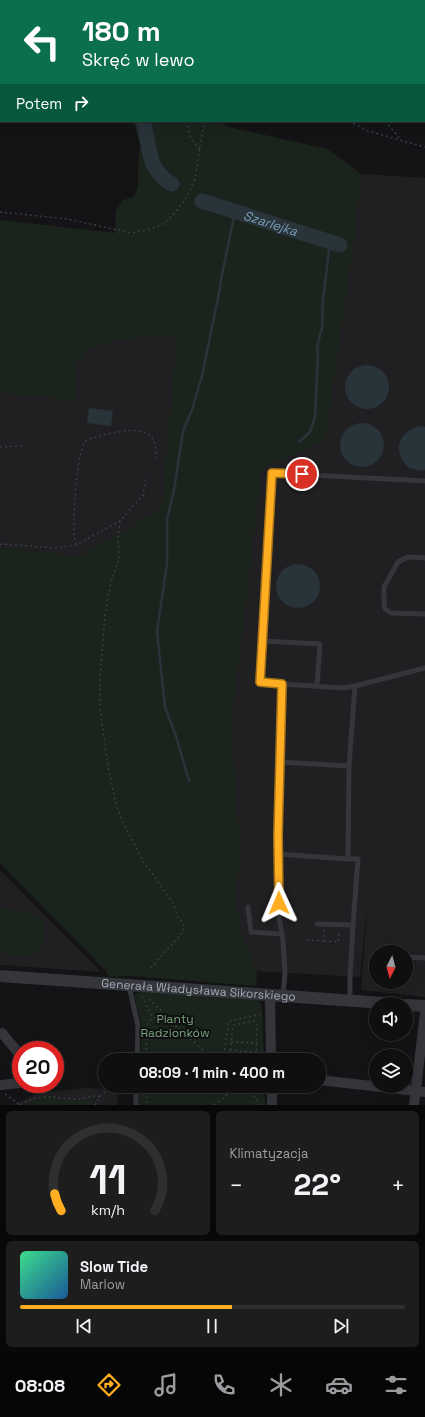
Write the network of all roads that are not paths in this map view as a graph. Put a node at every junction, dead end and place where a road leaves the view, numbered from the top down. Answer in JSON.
{"nodes":[{"id":1,"x":425,"y":481,"type":"edge"},
{"id":2,"x":425,"y":558,"type":"edge"},
{"id":3,"x":425,"y":614,"type":"edge"},
{"id":4,"x":262,"y":641,"type":"junction"},
{"id":5,"x":425,"y":668,"type":"edge"},
{"id":6,"x":282,"y":684,"type":"junction"},
{"id":7,"x":317,"y":686,"type":"junction"},
{"id":8,"x":355,"y":686,"type":"junction"},
{"id":9,"x":279,"y":762,"type":"junction"},
{"id":10,"x":349,"y":766,"type":"junction"},
{"id":11,"x":278,"y":854,"type":"junction"},
{"id":12,"x":348,"y":859,"type":"junction"},
{"id":13,"x":248,"y":907,"type":"dead end"},
{"id":14,"x":318,"y":924,"type":"dead end"},
{"id":15,"x":353,"y":925,"type":"junction"},
{"id":16,"x":282,"y":934,"type":"junction"},
{"id":17,"x":413,"y":957,"type":"edge"},
{"id":18,"x":425,"y":958,"type":"edge"},
{"id":19,"x":0,"y":976,"type":"edge"},
{"id":20,"x":129,"y":985,"type":"junction"},
{"id":21,"x":270,"y":995,"type":"junction"},
{"id":22,"x":283,"y":996,"type":"junction"},
{"id":23,"x":350,"y":1001,"type":"junction"},
{"id":24,"x":369,"y":1002,"type":"edge"},
{"id":25,"x":413,"y":1005,"type":"edge"},
{"id":26,"x":425,"y":1006,"type":"edge"},
{"id":27,"x":425,"y":1013,"type":"edge"},
{"id":28,"x":2,"y":1033,"type":"dead end"},
{"id":29,"x":12,"y":1045,"type":"edge"},
{"id":30,"x":137,"y":1053,"type":"edge"},
{"id":31,"x":271,"y":1053,"type":"edge"},
{"id":32,"x":326,"y":1081,"type":"edge"},
{"id":33,"x":12,"y":1086,"type":"edge"},
{"id":34,"x":1,"y":1089,"type":"edge"},
{"id":35,"x":420,"y":1091,"type":"edge"},
{"id":36,"x":136,"y":1093,"type":"edge"},
{"id":37,"x":272,"y":1093,"type":"edge"},
{"id":38,"x":136,"y":1105,"type":"edge"},
{"id":39,"x":272,"y":1105,"type":"edge"},
{"id":40,"x":414,"y":1105,"type":"edge"}],
"edges":[{"from":1,"to":4,"type":"lane"},
{"from":2,"to":3,"type":"lane"},
{"from":4,"to":6,"type":"lane"},
{"from":4,"to":7,"type":"lane"},
{"from":5,"to":8,"type":"lane"},
{"from":6,"to":7,"type":"lane"},
{"from":6,"to":9,"type":"lane"},
{"from":7,"to":8,"type":"lane"},
{"from":8,"to":10,"type":"lane"},
{"from":9,"to":10,"type":"lane"},
{"from":9,"to":11,"type":"lane"},
{"from":10,"to":12,"type":"lane"},
{"from":11,"to":12,"type":"lane"},
{"from":11,"to":16,"type":"lane"},
{"from":12,"to":15,"type":"lane"},
{"from":13,"to":16,"type":"lane"},
{"from":14,"to":15,"type":"lane"},
{"from":15,"to":23,"type":"lane"},
{"from":16,"to":22,"type":"lane"},
{"from":17,"to":18,"type":"lane"},
{"from":19,"to":20,"type":"street","name":"Generała Władysława Sikorskiego"},
{"from":20,"to":21,"type":"street","name":"Generała Władysława Sikorskiego"},
{"from":20,"to":30,"type":"lane"},
{"from":21,"to":22,"type":"street","name":"Generała Władysława Sikorskiego"},
{"from":21,"to":31,"type":"street"},
{"from":22,"to":23,"type":"street","name":"Generała Władysława Sikorskiego"},
{"from":23,"to":24,"type":"street","name":"Generała Władysława Sikorskiego"},
{"from":25,"to":26,"type":"street"},
{"from":27,"to":35,"type":"street"},
{"from":28,"to":29,"type":"street"},
{"from":32,"to":35,"type":"street"},
{"from":33,"to":34,"type":"street"},
{"from":35,"to":40,"type":"street"},
{"from":36,"to":38,"type":"lane"},
{"from":37,"to":39,"type":"street"}]}
